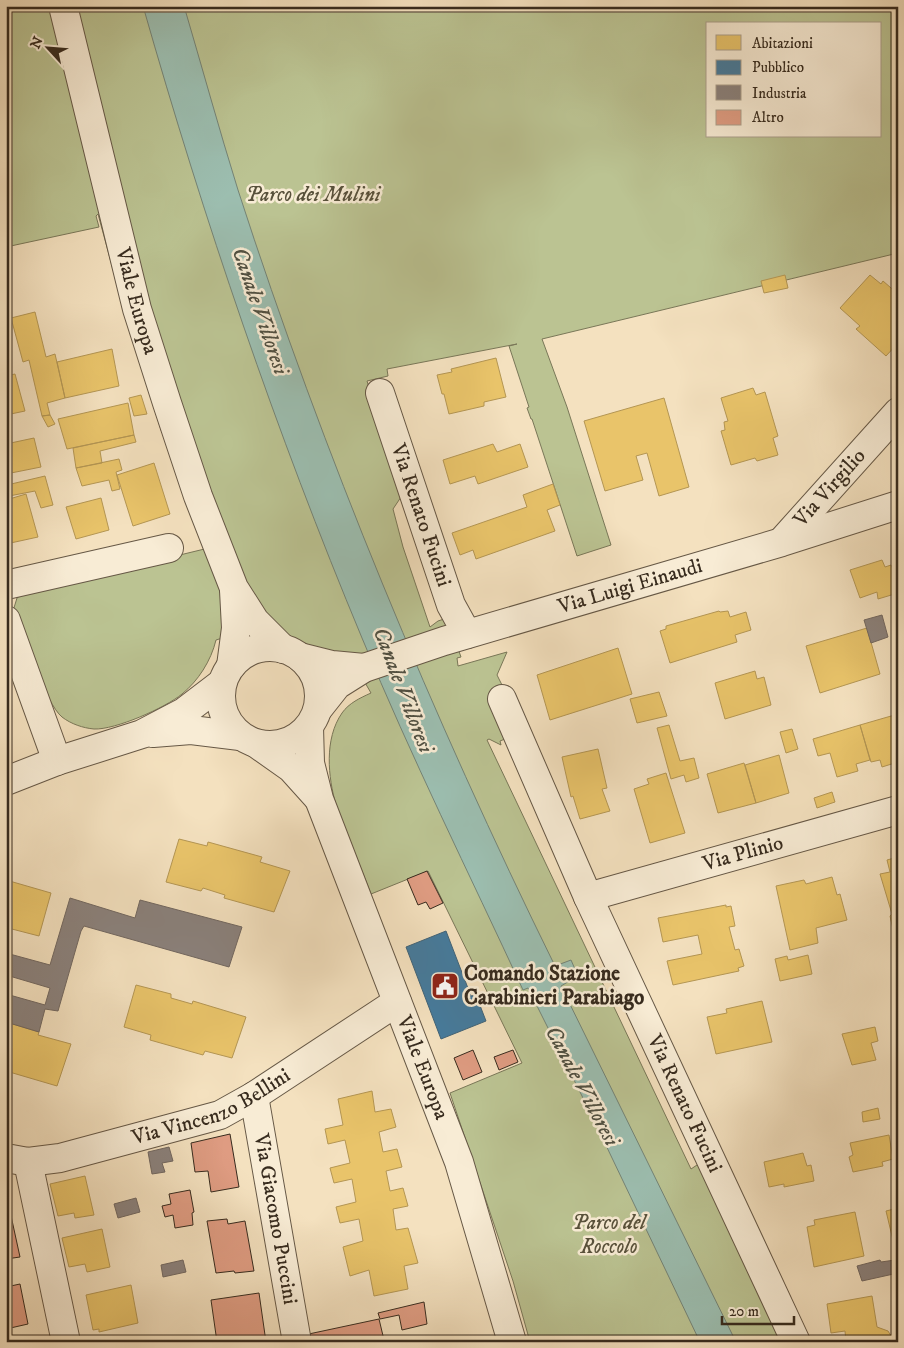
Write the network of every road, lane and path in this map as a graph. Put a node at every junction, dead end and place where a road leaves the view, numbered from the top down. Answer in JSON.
{"nodes":[{"id":1,"x":63,"y":6,"type":"edge"},
{"id":2,"x":380,"y":393,"type":"dead end"},
{"id":3,"x":898,"y":412,"type":"edge"},
{"id":4,"x":898,"y":418,"type":"edge"},
{"id":5,"x":898,"y":437,"type":"edge"},
{"id":6,"x":898,"y":505,"type":"edge"},
{"id":7,"x":782,"y":542,"type":"junction"},
{"id":8,"x":169,"y":548,"type":"dead end"},
{"id":9,"x":6,"y":584,"type":"edge"},
{"id":10,"x":234,"y":588,"type":"junction"},
{"id":11,"x":6,"y":620,"type":"edge"},
{"id":12,"x":456,"y":638,"type":"junction"},
{"id":13,"x":292,"y":653,"type":"junction"},
{"id":14,"x":364,"y":668,"type":"junction"},
{"id":15,"x":227,"y":675,"type":"junction"},
{"id":16,"x":502,"y":699,"type":"dead end"},
{"id":17,"x":313,"y":718,"type":"junction"},
{"id":18,"x":142,"y":734,"type":"junction"},
{"id":19,"x":249,"y":740,"type":"junction"},
{"id":20,"x":57,"y":761,"type":"junction"},
{"id":21,"x":6,"y":781,"type":"edge"},
{"id":22,"x":318,"y":799,"type":"junction"},
{"id":23,"x":898,"y":810,"type":"edge"},
{"id":24,"x":588,"y":897,"type":"junction"},
{"id":25,"x":397,"y":1002,"type":"junction"},
{"id":26,"x":254,"y":1096,"type":"junction"},
{"id":27,"x":17,"y":1160,"type":"edge"},
{"id":28,"x":66,"y":1342,"type":"edge"},
{"id":29,"x":297,"y":1342,"type":"edge"},
{"id":30,"x":512,"y":1342,"type":"edge"},
{"id":31,"x":796,"y":1342,"type":"edge"}],
"edges":[{"from":1,"to":10,"type":"street","name":"Viale Europa"},
{"from":2,"to":12,"type":"street","name":"Via Renato Fucini"},
{"from":3,"to":7,"type":"street","name":"Via Virgilio"},
{"from":4,"to":5,"type":"street"},
{"from":6,"to":7,"type":"street","name":"Via Luigi Einaudi"},
{"from":7,"to":12,"type":"street","name":"Via Luigi Einaudi"},
{"from":8,"to":9,"type":"street"},
{"from":10,"to":13,"type":"street","name":"Viale Europa"},
{"from":10,"to":15,"type":"street","name":"Viale Europa"},
{"from":11,"to":20,"type":"street"},
{"from":12,"to":14,"type":"street","name":"Via Luigi Einaudi"},
{"from":13,"to":14,"type":"street","name":"Via Luigi Einaudi"},
{"from":13,"to":15,"type":"street"},
{"from":13,"to":17,"type":"street","name":"Viale Europa"},
{"from":14,"to":17,"type":"street","name":"Via Luigi Einaudi"},
{"from":15,"to":18,"type":"street"},
{"from":15,"to":19,"type":"street","name":"Viale Europa"},
{"from":16,"to":24,"type":"street","name":"Via Renato Fucini"},
{"from":17,"to":19,"type":"street"},
{"from":17,"to":22,"type":"street","name":"Viale Europa"},
{"from":18,"to":19,"type":"street"},
{"from":18,"to":20,"type":"street"},
{"from":19,"to":22,"type":"street","name":"Viale Europa"},
{"from":20,"to":21,"type":"street"},
{"from":22,"to":25,"type":"street","name":"Viale Europa"},
{"from":23,"to":24,"type":"street","name":"Via Plinio"},
{"from":24,"to":31,"type":"street","name":"Via Renato Fucini"},
{"from":25,"to":26,"type":"street","name":"Via Vincenzo Bellini"},
{"from":25,"to":30,"type":"street","name":"Viale Europa"},
{"from":26,"to":27,"type":"street","name":"Via Vincenzo Bellini"},
{"from":26,"to":29,"type":"street","name":"Via Giacomo Puccini"},
{"from":27,"to":28,"type":"street"}]}
